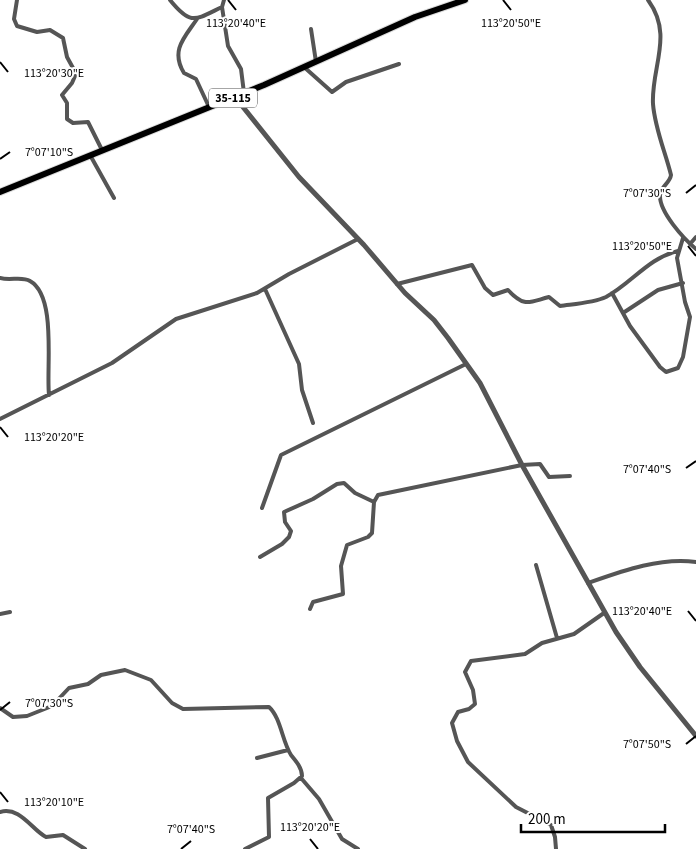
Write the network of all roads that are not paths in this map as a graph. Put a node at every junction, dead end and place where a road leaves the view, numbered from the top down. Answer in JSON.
{"nodes":[{"id":1,"x":17,"y":0,"type":"edge"},
{"id":2,"x":170,"y":0,"type":"edge"},
{"id":3,"x":224,"y":0,"type":"edge"},
{"id":4,"x":465,"y":0,"type":"edge"},
{"id":5,"x":648,"y":0,"type":"edge"},
{"id":6,"x":222,"y":7,"type":"junction"},
{"id":7,"x":197,"y":19,"type":"junction"},
{"id":8,"x":311,"y":28,"type":"dead end"},
{"id":9,"x":316,"y":62,"type":"junction"},
{"id":10,"x":399,"y":64,"type":"dead end"},
{"id":11,"x":304,"y":67,"type":"junction"},
{"id":12,"x":244,"y":93,"type":"junction"},
{"id":13,"x":235,"y":97,"type":"junction"},
{"id":14,"x":208,"y":107,"type":"junction"},
{"id":15,"x":102,"y":150,"type":"junction"},
{"id":16,"x":90,"y":155,"type":"junction"},
{"id":17,"x":0,"y":192,"type":"edge"},
{"id":18,"x":114,"y":198,"type":"dead end"},
{"id":19,"x":696,"y":237,"type":"edge"},
{"id":20,"x":683,"y":238,"type":"junction"},
{"id":21,"x":358,"y":239,"type":"junction"},
{"id":22,"x":690,"y":244,"type":"junction"},
{"id":23,"x":696,"y":250,"type":"edge"},
{"id":24,"x":678,"y":251,"type":"junction"},
{"id":25,"x":0,"y":278,"type":"edge"},
{"id":26,"x":682,"y":283,"type":"junction"},
{"id":27,"x":397,"y":284,"type":"junction"},
{"id":28,"x":265,"y":289,"type":"junction"},
{"id":29,"x":612,"y":293,"type":"junction"},
{"id":30,"x":623,"y":313,"type":"junction"},
{"id":31,"x":466,"y":364,"type":"junction"},
{"id":32,"x":50,"y":395,"type":"junction"},
{"id":33,"x":0,"y":419,"type":"edge"},
{"id":34,"x":313,"y":423,"type":"dead end"},
{"id":35,"x":522,"y":465,"type":"junction"},
{"id":36,"x":570,"y":476,"type":"dead end"},
{"id":37,"x":374,"y":502,"type":"junction"},
{"id":38,"x":262,"y":508,"type":"dead end"},
{"id":39,"x":260,"y":557,"type":"dead end"},
{"id":40,"x":696,"y":562,"type":"edge"},
{"id":41,"x":536,"y":565,"type":"dead end"},
{"id":42,"x":588,"y":582,"type":"junction"},
{"id":43,"x":310,"y":609,"type":"dead end"},
{"id":44,"x":10,"y":612,"type":"dead end"},
{"id":45,"x":604,"y":613,"type":"junction"},
{"id":46,"x":0,"y":614,"type":"edge"},
{"id":47,"x":557,"y":638,"type":"junction"},
{"id":48,"x":0,"y":708,"type":"edge"},
{"id":49,"x":696,"y":736,"type":"edge"},
{"id":50,"x":288,"y":750,"type":"junction"},
{"id":51,"x":257,"y":758,"type":"dead end"},
{"id":52,"x":301,"y":778,"type":"junction"},
{"id":53,"x":0,"y":812,"type":"edge"},
{"id":54,"x":85,"y":849,"type":"edge"},
{"id":55,"x":245,"y":849,"type":"edge"},
{"id":56,"x":358,"y":849,"type":"edge"},
{"id":57,"x":556,"y":849,"type":"edge"}],
"edges":[{"from":1,"to":15,"type":"street"},
{"from":2,"to":7,"type":"street"},
{"from":3,"to":6,"type":"street"},
{"from":4,"to":9,"type":"main road","number":"35-115"},
{"from":5,"to":20,"type":"street"},
{"from":6,"to":7,"type":"street"},
{"from":6,"to":12,"type":"street"},
{"from":7,"to":14,"type":"street"},
{"from":8,"to":9,"type":"street"},
{"from":9,"to":11,"type":"main road","number":"35-115"},
{"from":10,"to":11,"type":"street"},
{"from":11,"to":12,"type":"main road","number":"35-115"},
{"from":12,"to":13,"type":"main road","number":"35-115"},
{"from":13,"to":14,"type":"main road","number":"35-115"},
{"from":13,"to":21,"type":"street"},
{"from":14,"to":15,"type":"main road","number":"35-115"},
{"from":15,"to":16,"type":"main road","number":"35-115"},
{"from":16,"to":17,"type":"main road","number":"35-115"},
{"from":16,"to":18,"type":"street"},
{"from":19,"to":22,"type":"street"},
{"from":20,"to":22,"type":"street"},
{"from":20,"to":24,"type":"street"},
{"from":21,"to":27,"type":"street"},
{"from":21,"to":28,"type":"street"},
{"from":22,"to":23,"type":"street"},
{"from":24,"to":26,"type":"street"},
{"from":24,"to":29,"type":"street"},
{"from":25,"to":32,"type":"street"},
{"from":26,"to":30,"type":"street"},
{"from":26,"to":30,"type":"street"},
{"from":27,"to":29,"type":"street"},
{"from":27,"to":31,"type":"street"},
{"from":28,"to":32,"type":"street"},
{"from":28,"to":34,"type":"street"},
{"from":29,"to":30,"type":"street"},
{"from":31,"to":35,"type":"street"},
{"from":31,"to":38,"type":"street"},
{"from":32,"to":33,"type":"street"},
{"from":35,"to":36,"type":"street"},
{"from":35,"to":37,"type":"street"},
{"from":35,"to":42,"type":"street"},
{"from":37,"to":39,"type":"street"},
{"from":37,"to":43,"type":"street"},
{"from":40,"to":42,"type":"street"},
{"from":41,"to":47,"type":"street"},
{"from":42,"to":45,"type":"street"},
{"from":44,"to":46,"type":"street"},
{"from":45,"to":47,"type":"street"},
{"from":45,"to":49,"type":"street"},
{"from":47,"to":57,"type":"street"},
{"from":48,"to":50,"type":"street"},
{"from":50,"to":51,"type":"street"},
{"from":50,"to":52,"type":"street"},
{"from":52,"to":55,"type":"street"},
{"from":52,"to":56,"type":"street"},
{"from":53,"to":54,"type":"street"}]}
